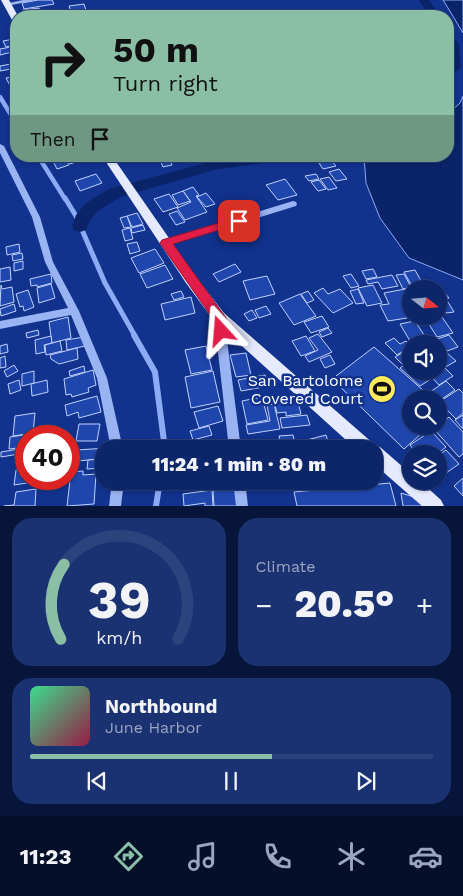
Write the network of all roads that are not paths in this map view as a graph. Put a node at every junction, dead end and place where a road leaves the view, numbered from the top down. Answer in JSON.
{"nodes":[{"id":1,"x":33,"y":0,"type":"edge"},
{"id":2,"x":6,"y":2,"type":"edge"},
{"id":3,"x":0,"y":146,"type":"edge"},
{"id":4,"x":112,"y":162,"type":"edge"},
{"id":5,"x":293,"y":204,"type":"dead end"},
{"id":6,"x":166,"y":243,"type":"junction"},
{"id":7,"x":74,"y":311,"type":"junction"},
{"id":8,"x":219,"y":318,"type":"junction"},
{"id":9,"x":0,"y":325,"type":"edge"},
{"id":10,"x":116,"y":440,"type":"edge"},
{"id":11,"x":234,"y":440,"type":"edge"},
{"id":12,"x":358,"y":440,"type":"edge"},
{"id":13,"x":383,"y":462,"type":"edge"},
{"id":14,"x":117,"y":490,"type":"edge"},
{"id":15,"x":240,"y":490,"type":"edge"},
{"id":16,"x":115,"y":506,"type":"edge"},
{"id":17,"x":242,"y":506,"type":"edge"},
{"id":18,"x":435,"y":506,"type":"edge"}],
"edges":[{"from":1,"to":2,"type":"street"},
{"from":3,"to":7,"type":"street"},
{"from":4,"to":6,"type":"main road"},
{"from":5,"to":6,"type":"street"},
{"from":6,"to":8,"type":"main road"},
{"from":7,"to":9,"type":"street"},
{"from":7,"to":10,"type":"street"},
{"from":8,"to":11,"type":"street"},
{"from":8,"to":12,"type":"main road"},
{"from":13,"to":18,"type":"main road"},
{"from":14,"to":16,"type":"street"},
{"from":15,"to":17,"type":"street"}]}
